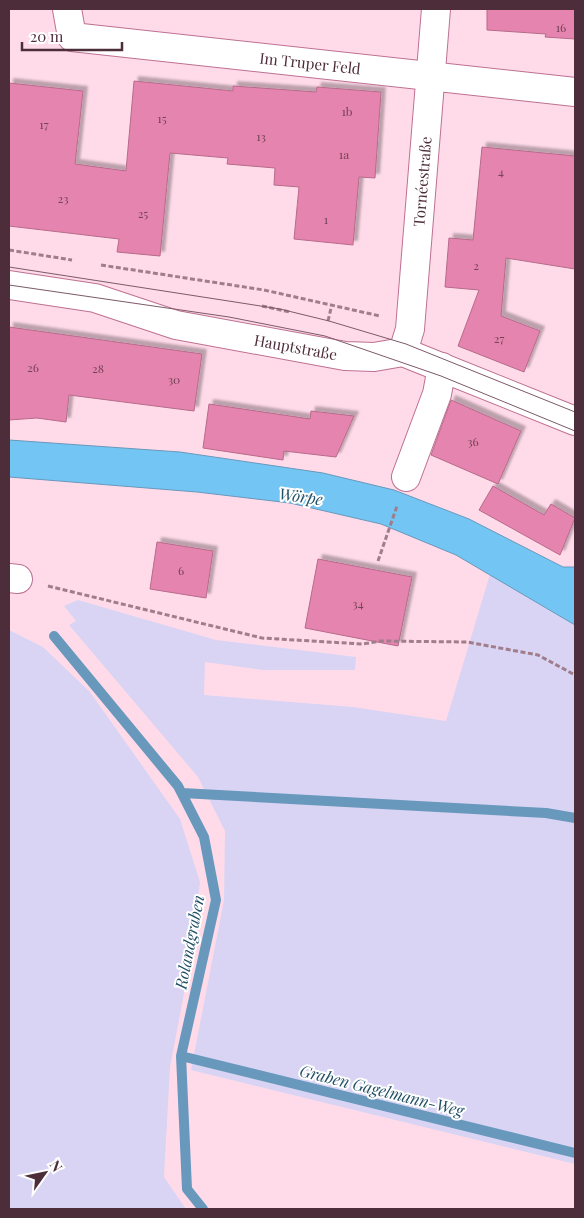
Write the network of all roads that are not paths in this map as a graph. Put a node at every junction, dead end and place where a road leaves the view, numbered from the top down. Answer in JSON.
{"nodes":[{"id":1,"x":67,"y":9,"type":"edge"},
{"id":2,"x":436,"y":9,"type":"edge"},
{"id":3,"x":431,"y":77,"type":"junction"},
{"id":4,"x":575,"y":92,"type":"edge"},
{"id":5,"x":9,"y":285,"type":"edge"},
{"id":6,"x":406,"y":340,"type":"junction"},
{"id":7,"x":442,"y":367,"type":"junction"},
{"id":8,"x":575,"y":421,"type":"edge"},
{"id":9,"x":406,"y":477,"type":"road end"}],
"edges":[{"from":1,"to":3,"type":"street","name":"Im Truper Feld"},
{"from":2,"to":3,"type":"street","name":"Tornéestraße"},
{"from":3,"to":4,"type":"street","name":"Im Truper Feld"},
{"from":3,"to":6,"type":"street","name":"Tornéestraße"},
{"from":5,"to":6,"type":"street","name":"Hauptstraße"},
{"from":6,"to":7,"type":"street"},
{"from":7,"to":8,"type":"street"},
{"from":7,"to":9,"type":"street"}]}
